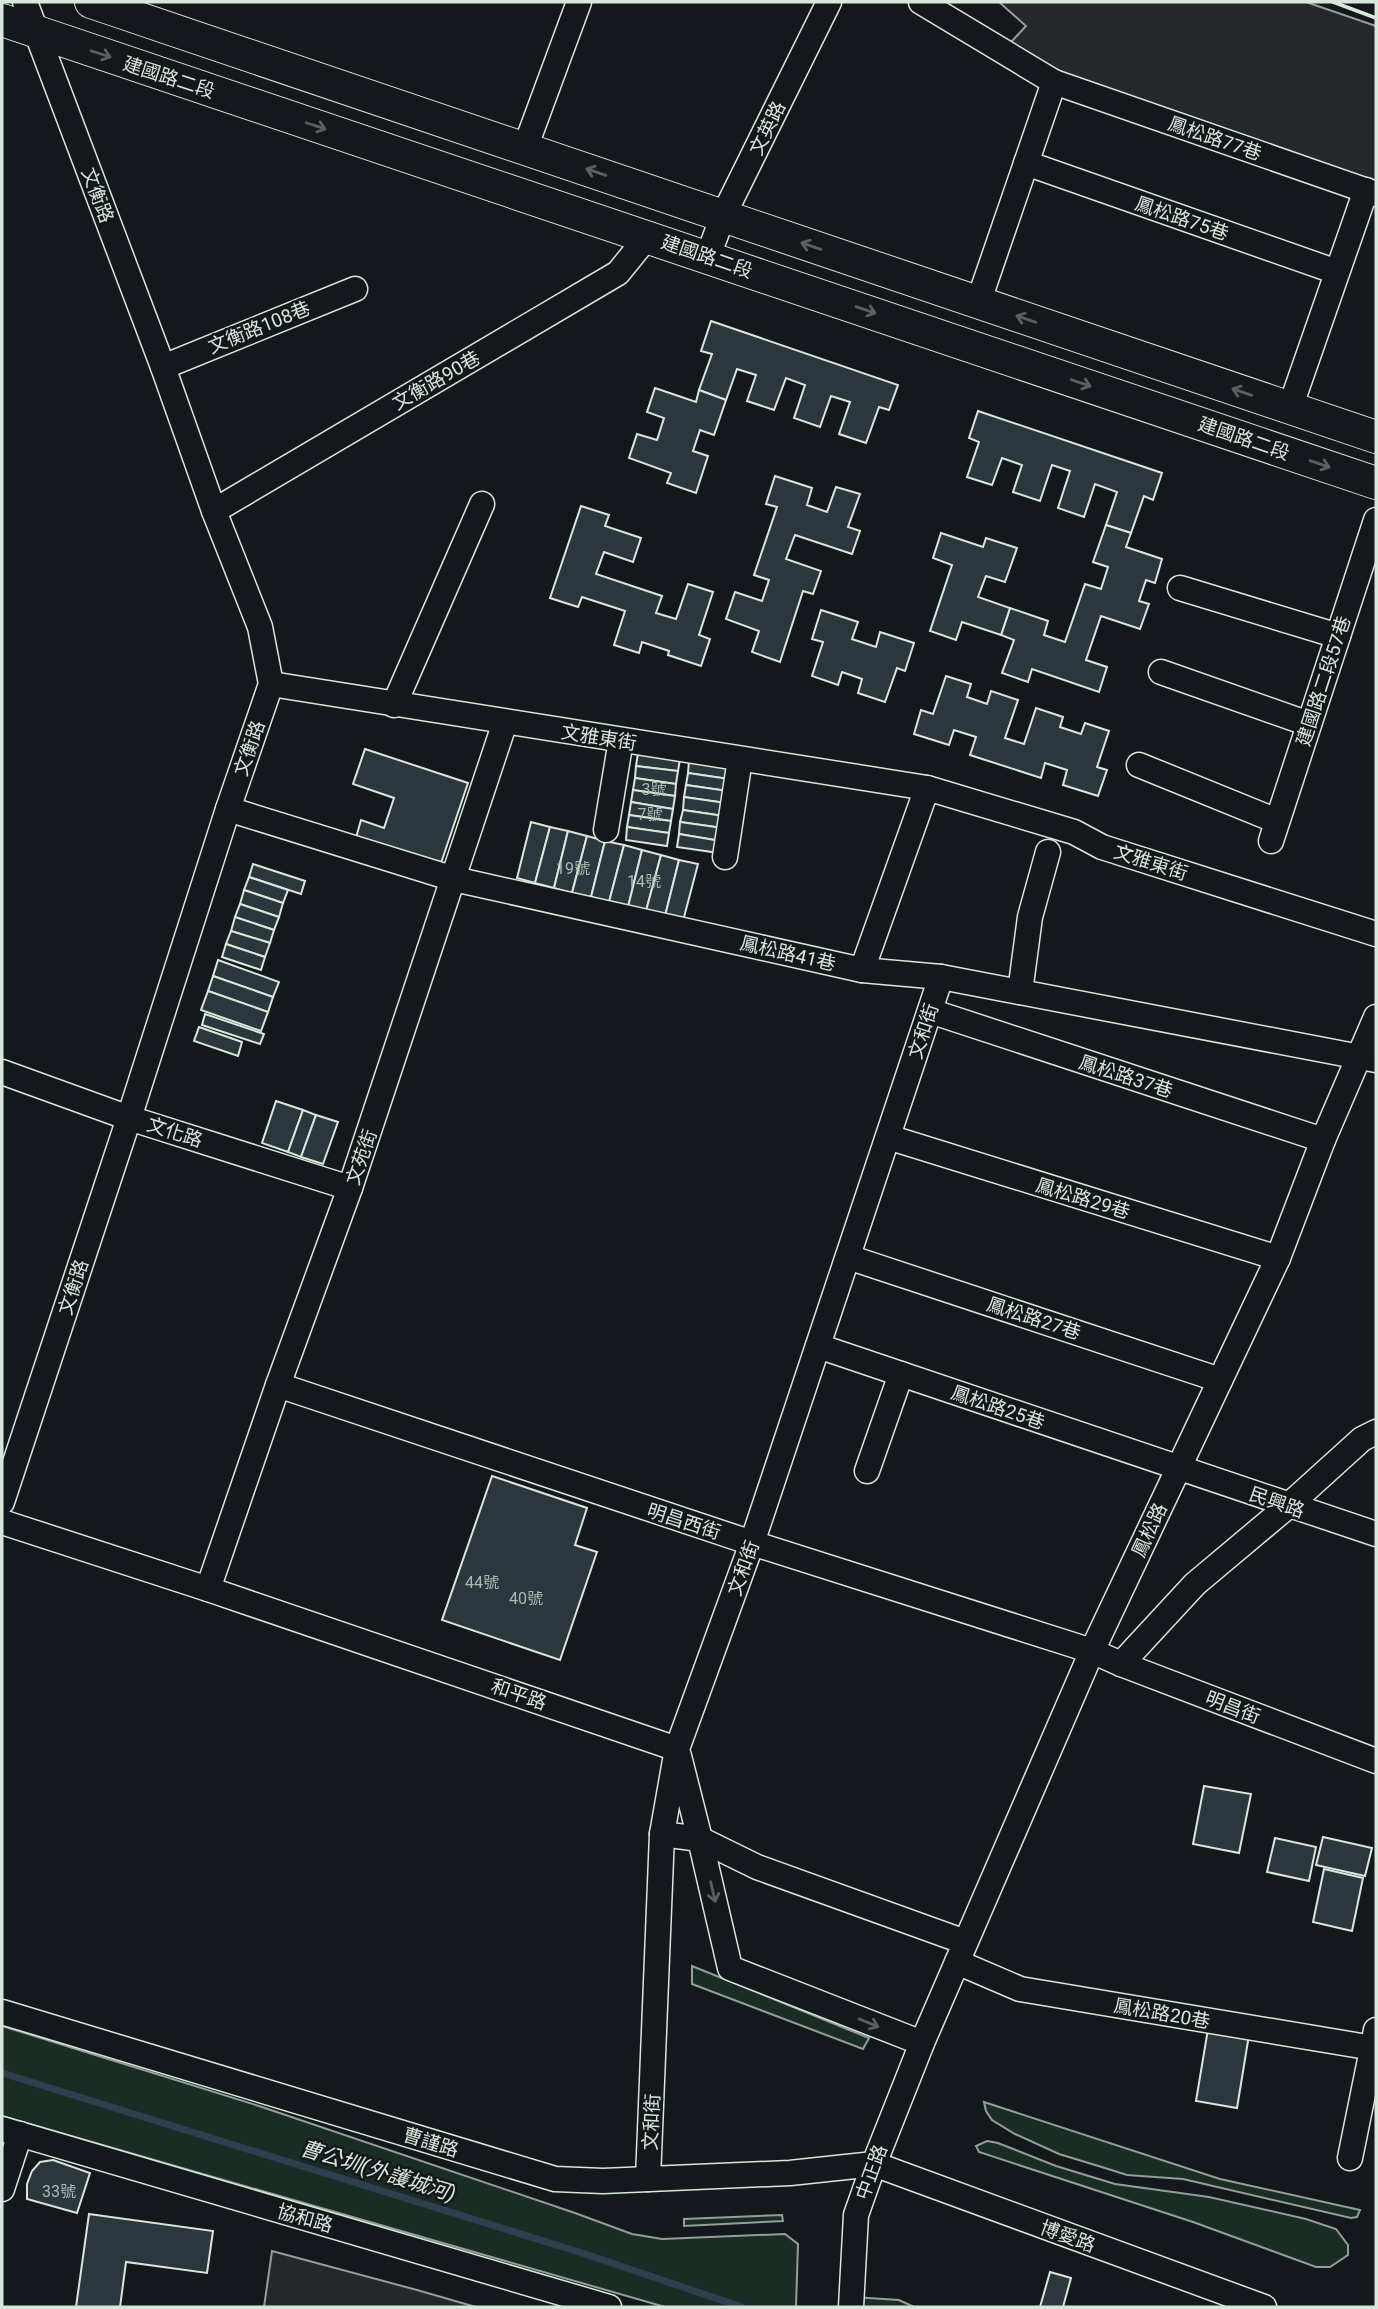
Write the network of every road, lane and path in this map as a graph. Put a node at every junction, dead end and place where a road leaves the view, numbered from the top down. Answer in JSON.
{"nodes":[{"id":1,"x":26,"y":2,"type":"edge"},
{"id":2,"x":91,"y":2,"type":"edge"},
{"id":3,"x":579,"y":2,"type":"edge"},
{"id":4,"x":829,"y":2,"type":"edge"},
{"id":5,"x":921,"y":2,"type":"edge"},
{"id":6,"x":2,"y":20,"type":"edge"},
{"id":7,"x":36,"y":32,"type":"junction"},
{"id":8,"x":1054,"y":82,"type":"junction"},
{"id":9,"x":525,"y":148,"type":"junction"},
{"id":10,"x":1026,"y":163,"type":"junction"},
{"id":11,"x":1371,"y":192,"type":"edge"},
{"id":12,"x":723,"y":216,"type":"junction"},
{"id":13,"x":648,"y":236,"type":"junction"},
{"id":14,"x":708,"y":256,"type":"junction"},
{"id":15,"x":1337,"y":272,"type":"junction"},
{"id":16,"x":355,"y":289,"type":"dead end"},
{"id":17,"x":978,"y":303,"type":"junction"},
{"id":18,"x":163,"y":367,"type":"junction"},
{"id":19,"x":1290,"y":408,"type":"junction"},
{"id":20,"x":1376,"y":437,"type":"edge"},
{"id":21,"x":1376,"y":483,"type":"edge"},
{"id":22,"x":482,"y":504,"type":"dead end"},
{"id":23,"x":214,"y":511,"type":"junction"},
{"id":24,"x":1376,"y":520,"type":"edge"},
{"id":25,"x":1180,"y":588,"type":"dead end"},
{"id":26,"x":1338,"y":636,"type":"junction"},
{"id":27,"x":1161,"y":672,"type":"dead end"},
{"id":28,"x":271,"y":684,"type":"junction"},
{"id":29,"x":394,"y":705,"type":"junction"},
{"id":30,"x":505,"y":722,"type":"junction"},
{"id":31,"x":1309,"y":724,"type":"junction"},
{"id":32,"x":621,"y":740,"type":"junction"},
{"id":33,"x":740,"y":759,"type":"junction"},
{"id":34,"x":1139,"y":765,"type":"dead end"},
{"id":35,"x":927,"y":788,"type":"junction"},
{"id":36,"x":228,"y":809,"type":"junction"},
{"id":37,"x":606,"y":830,"type":"dead end"},
{"id":38,"x":1048,"y":852,"type":"dead end"},
{"id":39,"x":725,"y":857,"type":"dead end"},
{"id":40,"x":454,"y":879,"type":"junction"},
{"id":41,"x":1376,"y":934,"type":"edge"},
{"id":42,"x":862,"y":970,"type":"junction"},
{"id":43,"x":941,"y":976,"type":"junction"},
{"id":44,"x":1020,"y":992,"type":"junction"},
{"id":45,"x":930,"y":1011,"type":"junction"},
{"id":46,"x":1376,"y":1017,"type":"edge"},
{"id":47,"x":1367,"y":1058,"type":"edge"},
{"id":48,"x":2,"y":1072,"type":"edge"},
{"id":49,"x":129,"y":1118,"type":"junction"},
{"id":50,"x":888,"y":1137,"type":"junction"},
{"id":51,"x":1323,"y":1140,"type":"junction"},
{"id":52,"x":350,"y":1188,"type":"junction"},
{"id":53,"x":848,"y":1257,"type":"junction"},
{"id":54,"x":1278,"y":1258,"type":"junction"},
{"id":55,"x":818,"y":1346,"type":"junction"},
{"id":56,"x":901,"y":1374,"type":"junction"},
{"id":57,"x":1220,"y":1380,"type":"junction"},
{"id":58,"x":278,"y":1385,"type":"junction"},
{"id":59,"x":1376,"y":1432,"type":"edge"},
{"id":60,"x":1178,"y":1468,"type":"junction"},
{"id":61,"x":867,"y":1471,"type":"dead end"},
{"id":62,"x":2,"y":1503,"type":"edge"},
{"id":63,"x":1288,"y":1506,"type":"junction"},
{"id":64,"x":2,"y":1522,"type":"edge"},
{"id":65,"x":1376,"y":1534,"type":"edge"},
{"id":66,"x":752,"y":1543,"type":"junction"},
{"id":67,"x":208,"y":1589,"type":"junction"},
{"id":68,"x":1092,"y":1651,"type":"junction"},
{"id":69,"x":1121,"y":1664,"type":"junction"},
{"id":70,"x":677,"y":1749,"type":"junction"},
{"id":71,"x":1376,"y":1761,"type":"edge"},
{"id":72,"x":662,"y":1834,"type":"junction"},
{"id":73,"x":700,"y":1839,"type":"junction"},
{"id":74,"x":961,"y":1952,"type":"junction"},
{"id":75,"x":2,"y":2012,"type":"edge"},
{"id":76,"x":1375,"y":2039,"type":"edge"},
{"id":77,"x":922,"y":2043,"type":"junction"},
{"id":78,"x":11,"y":2132,"type":"edge"},
{"id":79,"x":1350,"y":2158,"type":"dead end"},
{"id":80,"x":874,"y":2164,"type":"junction"},
{"id":81,"x":648,"y":2179,"type":"junction"},
{"id":82,"x":2,"y":2189,"type":"edge"},
{"id":83,"x":609,"y":2307,"type":"edge"},
{"id":84,"x":851,"y":2307,"type":"edge"},
{"id":85,"x":1264,"y":2307,"type":"edge"}],
"edges":[{"from":1,"to":7,"type":"street","name":"文衡路"},
{"from":2,"to":9,"type":"main road"},
{"from":3,"to":9,"type":"street"},
{"from":4,"to":12,"type":"street","name":"文英路"},
{"from":5,"to":8,"type":"street","name":"鳳松路77巷"},
{"from":6,"to":7,"type":"main road","name":"建國路二段"},
{"from":7,"to":13,"type":"main road","name":"建國路二段","one_way":true},
{"from":7,"to":18,"type":"street","name":"文衡路"},
{"from":8,"to":10,"type":"street"},
{"from":8,"to":11,"type":"street","name":"鳳松路77巷"},
{"from":12,"to":9,"type":"main road","one_way":true},
{"from":10,"to":15,"type":"street","name":"鳳松路75巷"},
{"from":10,"to":17,"type":"street"},
{"from":11,"to":15,"type":"street"},
{"from":12,"to":14,"type":"street","name":"文英路"},
{"from":17,"to":12,"type":"main road","one_way":true},
{"from":13,"to":14,"type":"main road","name":"建國路二段"},
{"from":13,"to":23,"type":"street","name":"文衡路90巷"},
{"from":14,"to":21,"type":"main road","name":"建國路二段","one_way":true},
{"from":15,"to":19,"type":"street"},
{"from":16,"to":18,"type":"street","name":"文衡路108巷"},
{"from":19,"to":17,"type":"main road","one_way":true},
{"from":18,"to":23,"type":"street","name":"文衡路"},
{"from":19,"to":20,"type":"main road"},
{"from":22,"to":29,"type":"street"},
{"from":23,"to":28,"type":"street","name":"文衡路"},
{"from":24,"to":26,"type":"street","name":"建國路二段57巷"},
{"from":25,"to":26,"type":"street"},
{"from":26,"to":31,"type":"street","name":"建國路二段57巷"},
{"from":27,"to":31,"type":"street"},
{"from":28,"to":29,"type":"street","name":"文雅東街"},
{"from":28,"to":36,"type":"street","name":"文衡路"},
{"from":29,"to":30,"type":"street","name":"文雅東街"},
{"from":30,"to":32,"type":"street","name":"文雅東街"},
{"from":30,"to":40,"type":"street","name":"文苑街"},
{"from":31,"to":34,"type":"street","name":"建國路二段57巷"},
{"from":32,"to":33,"type":"street","name":"文雅東街"},
{"from":32,"to":37,"type":"street"},
{"from":33,"to":35,"type":"street","name":"文雅東街"},
{"from":33,"to":39,"type":"street"},
{"from":35,"to":41,"type":"street","name":"文雅東街"},
{"from":35,"to":42,"type":"street"},
{"from":36,"to":40,"type":"street","name":"鳳松路41巷"},
{"from":36,"to":49,"type":"street","name":"文衡路"},
{"from":38,"to":44,"type":"street"},
{"from":40,"to":42,"type":"street","name":"鳳松路41巷"},
{"from":40,"to":52,"type":"street","name":"文苑街"},
{"from":42,"to":43,"type":"street","name":"鳳松路41巷"},
{"from":43,"to":44,"type":"street","name":"鳳松路41巷"},
{"from":43,"to":45,"type":"street","name":"文和街"},
{"from":44,"to":47,"type":"street","name":"鳳松路41巷"},
{"from":45,"to":50,"type":"street","name":"文和街"},
{"from":45,"to":51,"type":"street","name":"鳳松路37巷"},
{"from":46,"to":47,"type":"street","name":"鳳松路"},
{"from":47,"to":51,"type":"street","name":"鳳松路"},
{"from":48,"to":49,"type":"street","name":"文化路"},
{"from":49,"to":52,"type":"street","name":"文化路"},
{"from":49,"to":62,"type":"street","name":"文衡路"},
{"from":50,"to":53,"type":"street","name":"文和街"},
{"from":50,"to":54,"type":"street","name":"鳳松路29巷"},
{"from":51,"to":54,"type":"street","name":"鳳松路"},
{"from":52,"to":58,"type":"street","name":"文苑街"},
{"from":53,"to":55,"type":"street","name":"文和街"},
{"from":53,"to":57,"type":"street","name":"鳳松路27巷"},
{"from":54,"to":57,"type":"street","name":"鳳松路"},
{"from":55,"to":56,"type":"street","name":"鳳松路25巷"},
{"from":55,"to":66,"type":"street","name":"文和街"},
{"from":56,"to":60,"type":"street","name":"鳳松路25巷"},
{"from":56,"to":61,"type":"street"},
{"from":57,"to":60,"type":"street","name":"鳳松路"},
{"from":58,"to":66,"type":"street","name":"明昌西街"},
{"from":58,"to":67,"type":"street","name":"文苑街"},
{"from":59,"to":63,"type":"street"},
{"from":60,"to":63,"type":"street","name":"民興路"},
{"from":60,"to":68,"type":"street","name":"鳳松路"},
{"from":63,"to":65,"type":"street","name":"民興路"},
{"from":63,"to":69,"type":"street"},
{"from":64,"to":67,"type":"street","name":"和平路"},
{"from":66,"to":68,"type":"street","name":"明昌西街"},
{"from":66,"to":70,"type":"street","name":"文和街"},
{"from":67,"to":70,"type":"street","name":"和平路"},
{"from":68,"to":69,"type":"street","name":"明昌街"},
{"from":68,"to":74,"type":"street","name":"鳳松路"},
{"from":69,"to":71,"type":"street","name":"明昌街"},
{"from":70,"to":72,"type":"street","name":"文和街"},
{"from":70,"to":73,"type":"street"},
{"from":72,"to":73,"type":"street"},
{"from":72,"to":81,"type":"street","name":"文和街"},
{"from":73,"to":74,"type":"street"},
{"from":73,"to":77,"type":"street","one_way":true},
{"from":74,"to":76,"type":"street","name":"鳳松路20巷"},
{"from":74,"to":77,"type":"street","name":"鳳松路"},
{"from":75,"to":81,"type":"street","name":"曹謹路"},
{"from":76,"to":79,"type":"street"},
{"from":77,"to":80,"type":"street","name":"中正路"},
{"from":78,"to":82,"type":"street"},
{"from":78,"to":83,"type":"street","name":"協和路"},
{"from":80,"to":81,"type":"street","name":"曹謹路"},
{"from":80,"to":84,"type":"street","name":"中正路"},
{"from":80,"to":85,"type":"street","name":"博愛路"}]}
